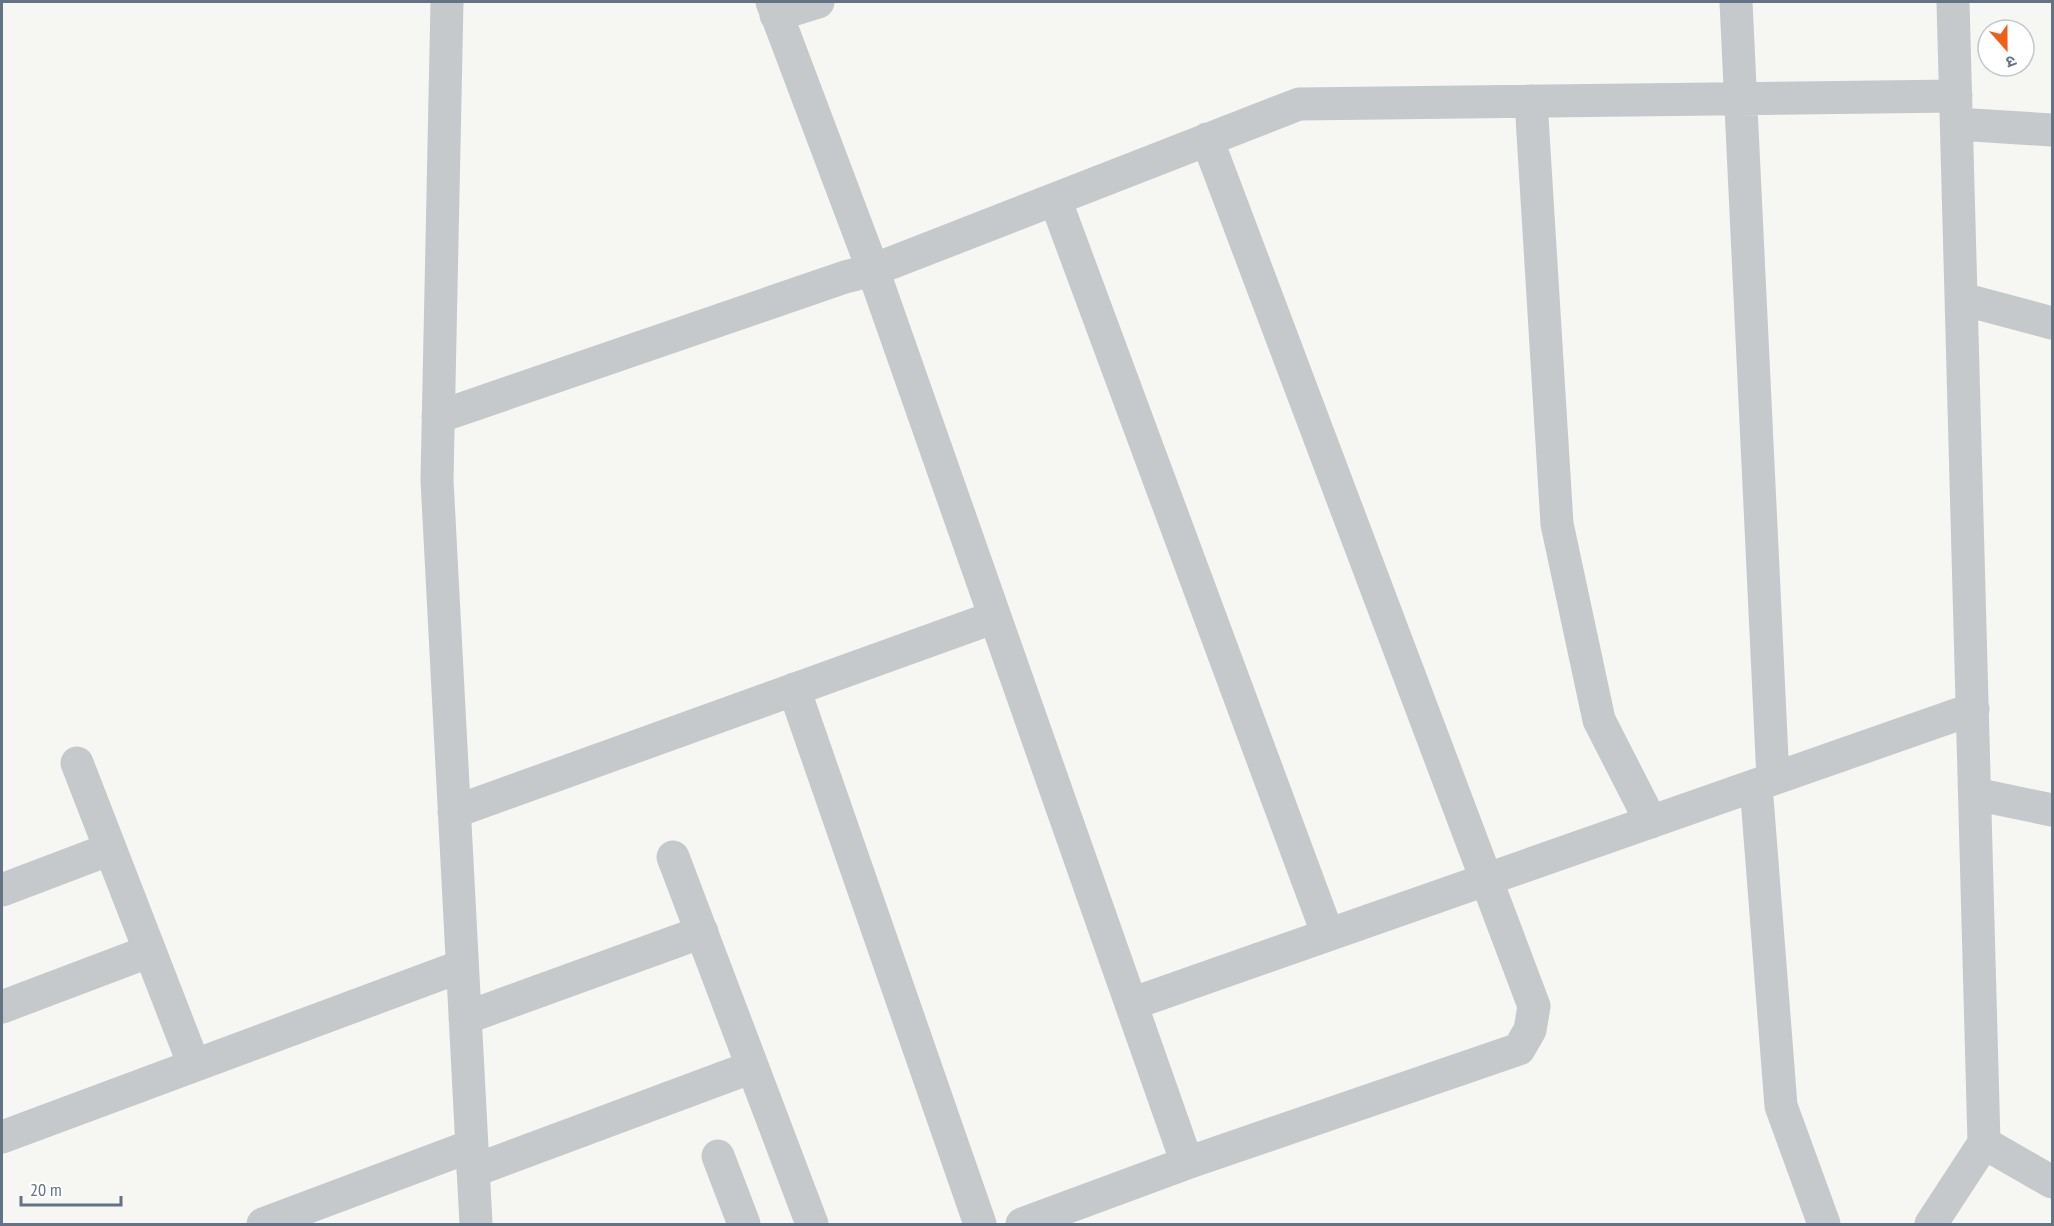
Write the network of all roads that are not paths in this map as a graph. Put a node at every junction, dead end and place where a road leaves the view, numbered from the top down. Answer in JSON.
{"nodes":[{"id":1,"x":447,"y":2,"type":"edge"},
{"id":2,"x":818,"y":2,"type":"edge"},
{"id":3,"x":1736,"y":2,"type":"edge"},
{"id":4,"x":1953,"y":2,"type":"edge"},
{"id":5,"x":774,"y":8,"type":"edge"},
{"id":6,"x":1741,"y":99,"type":"junction"},
{"id":7,"x":1532,"y":101,"type":"junction"},
{"id":8,"x":1956,"y":110,"type":"junction"},
{"id":9,"x":2052,"y":130,"type":"edge"},
{"id":10,"x":1208,"y":140,"type":"junction"},
{"id":11,"x":1055,"y":199,"type":"junction"},
{"id":12,"x":873,"y":270,"type":"junction"},
{"id":13,"x":1962,"y":299,"type":"junction"},
{"id":14,"x":2052,"y":323,"type":"edge"},
{"id":15,"x":438,"y":417,"type":"junction"},
{"id":16,"x":995,"y":617,"type":"junction"},
{"id":17,"x":794,"y":689,"type":"junction"},
{"id":18,"x":1973,"y":709,"type":"junction"},
{"id":19,"x":77,"y":762,"type":"dead end"},
{"id":20,"x":1765,"y":782,"type":"junction"},
{"id":21,"x":1975,"y":794,"type":"junction"},
{"id":22,"x":2052,"y":810,"type":"edge"},
{"id":23,"x":454,"y":812,"type":"junction"},
{"id":24,"x":1651,"y":822,"type":"junction"},
{"id":25,"x":111,"y":849,"type":"junction"},
{"id":26,"x":673,"y":857,"type":"dead end"},
{"id":27,"x":1486,"y":880,"type":"junction"},
{"id":28,"x":2,"y":890,"type":"edge"},
{"id":29,"x":702,"y":932,"type":"junction"},
{"id":30,"x":1328,"y":935,"type":"junction"},
{"id":31,"x":150,"y":951,"type":"junction"},
{"id":32,"x":462,"y":966,"type":"junction"},
{"id":33,"x":1131,"y":1004,"type":"junction"},
{"id":34,"x":2,"y":1007,"type":"edge"},
{"id":35,"x":465,"y":1018,"type":"junction"},
{"id":36,"x":194,"y":1065,"type":"junction"},
{"id":37,"x":752,"y":1066,"type":"junction"},
{"id":38,"x":2,"y":1137,"type":"edge"},
{"id":39,"x":1984,"y":1143,"type":"junction"},
{"id":40,"x":718,"y":1156,"type":"dead end"},
{"id":41,"x":472,"y":1159,"type":"junction"},
{"id":42,"x":1187,"y":1163,"type":"junction"},
{"id":43,"x":2052,"y":1182,"type":"edge"},
{"id":44,"x":263,"y":1224,"type":"edge"},
{"id":45,"x":476,"y":1224,"type":"edge"},
{"id":46,"x":744,"y":1224,"type":"edge"},
{"id":47,"x":812,"y":1224,"type":"edge"},
{"id":48,"x":980,"y":1224,"type":"edge"},
{"id":49,"x":1022,"y":1224,"type":"edge"},
{"id":50,"x":1824,"y":1224,"type":"edge"},
{"id":51,"x":1931,"y":1224,"type":"edge"}],
"edges":[{"from":1,"to":15,"type":"street"},
{"from":2,"to":5,"type":"street"},
{"from":3,"to":6,"type":"street"},
{"from":4,"to":8,"type":"street"},
{"from":5,"to":12,"type":"street"},
{"from":6,"to":7,"type":"street"},
{"from":6,"to":8,"type":"street"},
{"from":6,"to":20,"type":"street"},
{"from":7,"to":10,"type":"street"},
{"from":7,"to":24,"type":"street"},
{"from":8,"to":9,"type":"street"},
{"from":8,"to":13,"type":"street"},
{"from":10,"to":11,"type":"street"},
{"from":10,"to":27,"type":"street"},
{"from":11,"to":12,"type":"street"},
{"from":11,"to":30,"type":"street"},
{"from":12,"to":15,"type":"street"},
{"from":12,"to":16,"type":"street"},
{"from":13,"to":14,"type":"street"},
{"from":13,"to":18,"type":"street"},
{"from":15,"to":23,"type":"street"},
{"from":16,"to":17,"type":"street"},
{"from":16,"to":33,"type":"street"},
{"from":17,"to":23,"type":"street"},
{"from":17,"to":48,"type":"street"},
{"from":18,"to":20,"type":"street"},
{"from":18,"to":21,"type":"street"},
{"from":19,"to":25,"type":"street"},
{"from":20,"to":24,"type":"street"},
{"from":20,"to":50,"type":"street"},
{"from":21,"to":22,"type":"street"},
{"from":21,"to":39,"type":"street"},
{"from":23,"to":32,"type":"street"},
{"from":24,"to":27,"type":"street"},
{"from":25,"to":28,"type":"street"},
{"from":25,"to":31,"type":"street"},
{"from":26,"to":29,"type":"street"},
{"from":27,"to":30,"type":"street"},
{"from":27,"to":42,"type":"street"},
{"from":29,"to":35,"type":"street"},
{"from":29,"to":37,"type":"street"},
{"from":30,"to":33,"type":"street"},
{"from":31,"to":34,"type":"street"},
{"from":31,"to":36,"type":"street"},
{"from":32,"to":35,"type":"street"},
{"from":32,"to":36,"type":"street"},
{"from":33,"to":42,"type":"street"},
{"from":35,"to":41,"type":"street"},
{"from":36,"to":38,"type":"street"},
{"from":37,"to":41,"type":"street"},
{"from":37,"to":47,"type":"street"},
{"from":39,"to":43,"type":"street"},
{"from":39,"to":51,"type":"street"},
{"from":40,"to":46,"type":"street"},
{"from":41,"to":44,"type":"street"},
{"from":41,"to":45,"type":"street"},
{"from":42,"to":49,"type":"street"}]}
